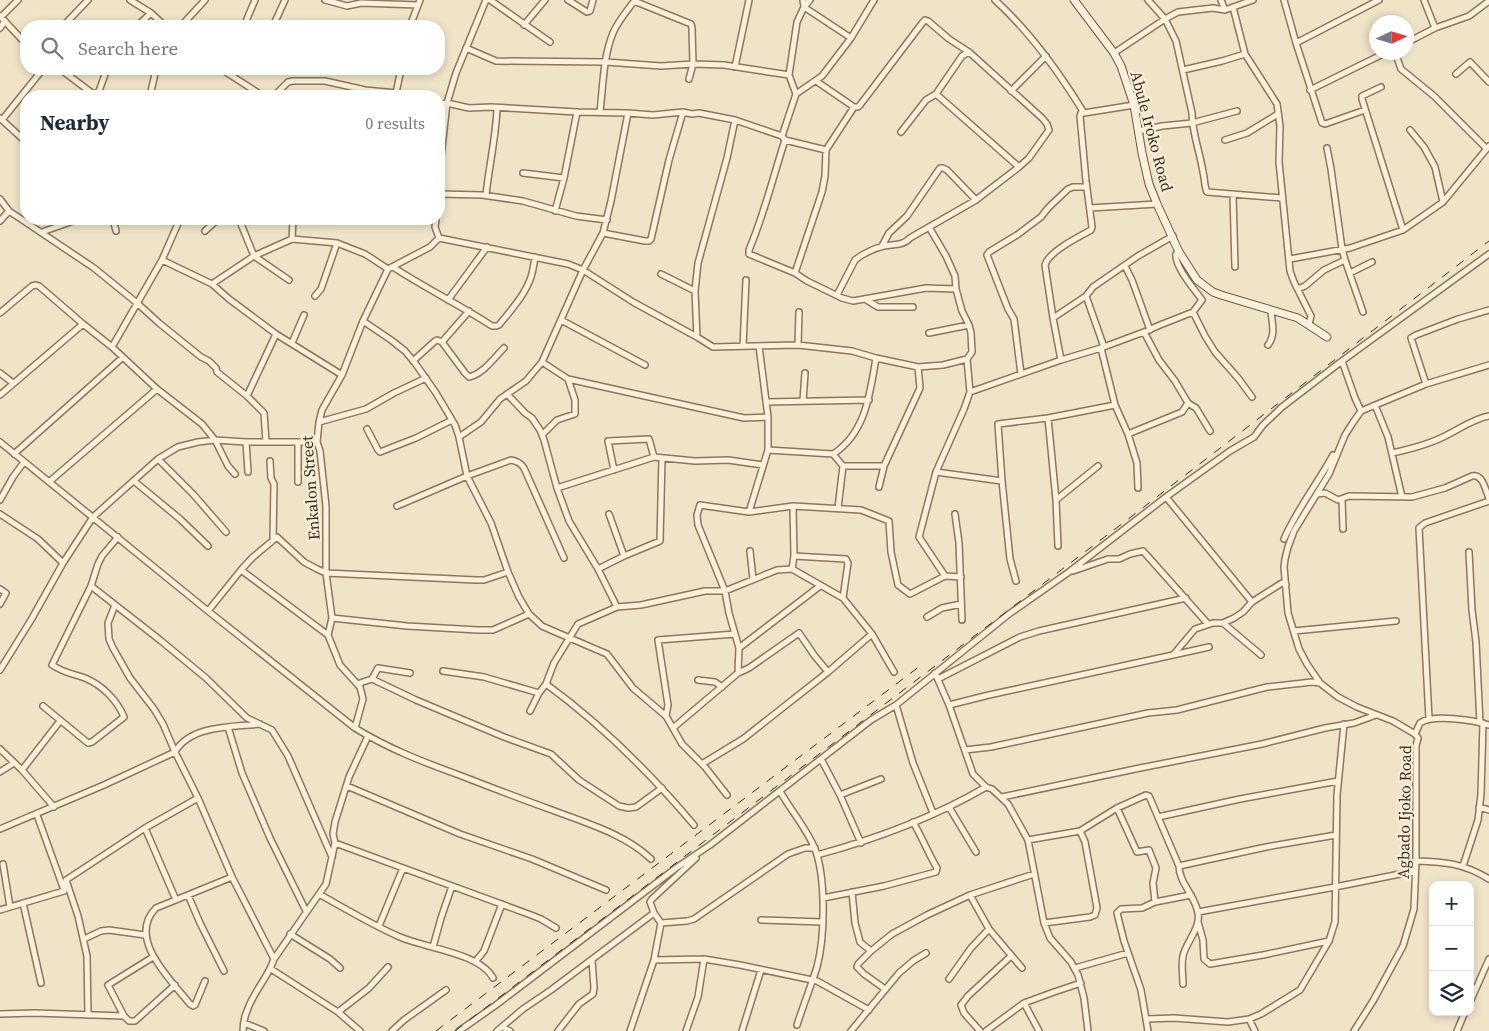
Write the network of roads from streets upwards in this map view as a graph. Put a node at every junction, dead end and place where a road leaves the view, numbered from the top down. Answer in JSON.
{"nodes":[{"id":1,"x":18,"y":0,"type":"edge"},
{"id":2,"x":88,"y":0,"type":"edge"},
{"id":3,"x":130,"y":0,"type":"edge"},
{"id":4,"x":205,"y":0,"type":"edge"},
{"id":5,"x":255,"y":0,"type":"edge"},
{"id":6,"x":284,"y":0,"type":"edge"},
{"id":7,"x":325,"y":0,"type":"edge"},
{"id":8,"x":488,"y":0,"type":"edge"},
{"id":9,"x":545,"y":0,"type":"edge"},
{"id":10,"x":568,"y":0,"type":"edge"},
{"id":11,"x":592,"y":0,"type":"edge"},
{"id":12,"x":635,"y":0,"type":"edge"},
{"id":13,"x":748,"y":0,"type":"edge"},
{"id":14,"x":803,"y":0,"type":"edge"},
{"id":15,"x":810,"y":0,"type":"edge"},
{"id":16,"x":874,"y":0,"type":"edge"},
{"id":17,"x":995,"y":0,"type":"edge"},
{"id":18,"x":1074,"y":0,"type":"edge"},
{"id":19,"x":1148,"y":0,"type":"edge"},
{"id":20,"x":1221,"y":0,"type":"edge"},
{"id":21,"x":1254,"y":0,"type":"edge"},
{"id":22,"x":1284,"y":0,"type":"edge"},
{"id":23,"x":1379,"y":0,"type":"edge"},
{"id":24,"x":1424,"y":0,"type":"edge"},
{"id":25,"x":138,"y":2,"type":"edge"},
{"id":26,"x":361,"y":2,"type":"edge"},
{"id":27,"x":419,"y":2,"type":"edge"},
{"id":28,"x":1489,"y":2,"type":"edge"},
{"id":29,"x":804,"y":7,"type":"junction"},
{"id":30,"x":1233,"y":7,"type":"junction"},
{"id":31,"x":1225,"y":10,"type":"junction"},
{"id":32,"x":151,"y":13,"type":"junction"},
{"id":33,"x":2,"y":18,"type":"edge"},
{"id":34,"x":1165,"y":19,"type":"junction"},
{"id":35,"x":70,"y":20,"type":"edge"},
{"id":36,"x":143,"y":20,"type":"edge"},
{"id":37,"x":159,"y":20,"type":"edge"},
{"id":38,"x":187,"y":20,"type":"edge"},
{"id":39,"x":247,"y":20,"type":"edge"},
{"id":40,"x":276,"y":20,"type":"edge"},
{"id":41,"x":412,"y":20,"type":"edge"},
{"id":42,"x":524,"y":25,"type":"junction"},
{"id":43,"x":0,"y":28,"type":"edge"},
{"id":44,"x":1435,"y":28,"type":"junction"},
{"id":45,"x":850,"y":38,"type":"junction"},
{"id":46,"x":20,"y":39,"type":"edge"},
{"id":47,"x":1414,"y":39,"type":"edge"},
{"id":48,"x":550,"y":42,"type":"dead end"},
{"id":49,"x":1296,"y":43,"type":"junction"},
{"id":50,"x":466,"y":48,"type":"junction"},
{"id":51,"x":968,"y":52,"type":"junction"},
{"id":52,"x":1114,"y":53,"type":"junction"},
{"id":53,"x":1245,"y":54,"type":"junction"},
{"id":54,"x":1046,"y":56,"type":"junction"},
{"id":55,"x":1371,"y":60,"type":"edge"},
{"id":56,"x":1398,"y":60,"type":"edge"},
{"id":57,"x":606,"y":62,"type":"junction"},
{"id":58,"x":693,"y":64,"type":"junction"},
{"id":59,"x":735,"y":67,"type":"junction"},
{"id":60,"x":1183,"y":70,"type":"junction"},
{"id":61,"x":1456,"y":74,"type":"dead end"},
{"id":62,"x":38,"y":75,"type":"edge"},
{"id":63,"x":68,"y":75,"type":"edge"},
{"id":64,"x":106,"y":75,"type":"edge"},
{"id":65,"x":155,"y":75,"type":"edge"},
{"id":66,"x":230,"y":75,"type":"edge"},
{"id":67,"x":400,"y":75,"type":"edge"},
{"id":68,"x":789,"y":75,"type":"junction"},
{"id":69,"x":689,"y":78,"type":"dead end"},
{"id":70,"x":816,"y":81,"type":"junction"},
{"id":71,"x":1489,"y":82,"type":"edge"},
{"id":72,"x":1381,"y":86,"type":"dead end"},
{"id":73,"x":25,"y":90,"type":"edge"},
{"id":74,"x":87,"y":90,"type":"edge"},
{"id":75,"x":99,"y":90,"type":"edge"},
{"id":76,"x":151,"y":90,"type":"edge"},
{"id":77,"x":254,"y":90,"type":"edge"},
{"id":78,"x":280,"y":90,"type":"edge"},
{"id":79,"x":365,"y":90,"type":"edge"},
{"id":80,"x":397,"y":90,"type":"edge"},
{"id":81,"x":1310,"y":90,"type":"junction"},
{"id":82,"x":1011,"y":91,"type":"junction"},
{"id":83,"x":796,"y":94,"type":"junction"},
{"id":84,"x":936,"y":94,"type":"junction"},
{"id":85,"x":20,"y":96,"type":"edge"},
{"id":86,"x":445,"y":103,"type":"edge"},
{"id":87,"x":448,"y":103,"type":"junction"},
{"id":88,"x":1134,"y":105,"type":"junction"},
{"id":89,"x":854,"y":107,"type":"junction"},
{"id":90,"x":497,"y":108,"type":"junction"},
{"id":91,"x":1365,"y":110,"type":"junction"},
{"id":92,"x":1237,"y":111,"type":"dead end"},
{"id":93,"x":578,"y":112,"type":"junction"},
{"id":94,"x":600,"y":112,"type":"junction"},
{"id":95,"x":683,"y":112,"type":"junction"},
{"id":96,"x":628,"y":113,"type":"junction"},
{"id":97,"x":1084,"y":113,"type":"junction"},
{"id":98,"x":1278,"y":114,"type":"junction"},
{"id":99,"x":1,"y":119,"type":"edge"},
{"id":100,"x":445,"y":119,"type":"edge"},
{"id":101,"x":735,"y":120,"type":"junction"},
{"id":102,"x":1192,"y":123,"type":"junction"},
{"id":103,"x":1410,"y":130,"type":"dead end"},
{"id":104,"x":1139,"y":131,"type":"junction"},
{"id":105,"x":901,"y":132,"type":"dead end"},
{"id":106,"x":20,"y":136,"type":"edge"},
{"id":107,"x":784,"y":138,"type":"junction"},
{"id":108,"x":1225,"y":140,"type":"dead end"},
{"id":109,"x":1488,"y":147,"type":"edge"},
{"id":110,"x":1327,"y":148,"type":"dead end"},
{"id":111,"x":826,"y":150,"type":"junction"},
{"id":112,"x":1019,"y":167,"type":"junction"},
{"id":113,"x":524,"y":173,"type":"dead end"},
{"id":114,"x":564,"y":178,"type":"junction"},
{"id":115,"x":1086,"y":187,"type":"junction"},
{"id":116,"x":445,"y":194,"type":"edge"},
{"id":117,"x":1233,"y":194,"type":"junction"},
{"id":118,"x":486,"y":195,"type":"junction"},
{"id":119,"x":1282,"y":198,"type":"junction"},
{"id":120,"x":0,"y":199,"type":"edge"},
{"id":121,"x":976,"y":200,"type":"junction"},
{"id":122,"x":1443,"y":202,"type":"junction"},
{"id":123,"x":1157,"y":204,"type":"junction"},
{"id":124,"x":1090,"y":208,"type":"junction"},
{"id":125,"x":9,"y":211,"type":"junction"},
{"id":126,"x":555,"y":211,"type":"junction"},
{"id":127,"x":20,"y":218,"type":"edge"},
{"id":128,"x":607,"y":220,"type":"junction"},
{"id":129,"x":0,"y":222,"type":"edge"},
{"id":130,"x":31,"y":225,"type":"edge"},
{"id":131,"x":62,"y":225,"type":"edge"},
{"id":132,"x":115,"y":225,"type":"edge"},
{"id":133,"x":177,"y":225,"type":"edge"},
{"id":134,"x":211,"y":225,"type":"edge"},
{"id":135,"x":241,"y":225,"type":"edge"},
{"id":136,"x":293,"y":225,"type":"edge"},
{"id":137,"x":436,"y":225,"type":"edge"},
{"id":138,"x":929,"y":227,"type":"junction"},
{"id":139,"x":116,"y":230,"type":"dead end"},
{"id":140,"x":1403,"y":230,"type":"junction"},
{"id":141,"x":204,"y":231,"type":"dead end"},
{"id":142,"x":42,"y":232,"type":"junction"},
{"id":143,"x":603,"y":233,"type":"junction"},
{"id":144,"x":1173,"y":236,"type":"junction"},
{"id":145,"x":439,"y":238,"type":"junction"},
{"id":146,"x":292,"y":239,"type":"junction"},
{"id":147,"x":337,"y":243,"type":"junction"},
{"id":148,"x":882,"y":246,"type":"junction"},
{"id":149,"x":487,"y":247,"type":"junction"},
{"id":150,"x":1342,"y":249,"type":"junction"},
{"id":151,"x":1179,"y":252,"type":"junction"},
{"id":152,"x":1489,"y":254,"type":"edge"},
{"id":153,"x":254,"y":256,"type":"junction"},
{"id":154,"x":535,"y":257,"type":"junction"},
{"id":155,"x":1290,"y":259,"type":"junction"},
{"id":156,"x":162,"y":260,"type":"junction"},
{"id":157,"x":1345,"y":260,"type":"junction"},
{"id":158,"x":1372,"y":262,"type":"dead end"},
{"id":159,"x":1125,"y":266,"type":"junction"},
{"id":160,"x":1235,"y":267,"type":"dead end"},
{"id":161,"x":391,"y":268,"type":"junction"},
{"id":162,"x":583,"y":270,"type":"junction"},
{"id":163,"x":795,"y":273,"type":"junction"},
{"id":164,"x":1350,"y":273,"type":"junction"},
{"id":165,"x":661,"y":274,"type":"dead end"},
{"id":166,"x":289,"y":280,"type":"dead end"},
{"id":167,"x":746,"y":280,"type":"dead end"},
{"id":168,"x":212,"y":284,"type":"junction"},
{"id":169,"x":956,"y":289,"type":"junction"},
{"id":170,"x":1298,"y":289,"type":"junction"},
{"id":171,"x":695,"y":291,"type":"junction"},
{"id":172,"x":837,"y":295,"type":"junction"},
{"id":173,"x":315,"y":296,"type":"dead end"},
{"id":174,"x":1086,"y":296,"type":"junction"},
{"id":175,"x":865,"y":299,"type":"junction"},
{"id":176,"x":448,"y":300,"type":"junction"},
{"id":177,"x":137,"y":303,"type":"junction"},
{"id":178,"x":913,"y":307,"type":"dead end"},
{"id":179,"x":1489,"y":310,"type":"edge"},
{"id":180,"x":1,"y":311,"type":"edge"},
{"id":181,"x":468,"y":311,"type":"junction"},
{"id":182,"x":1271,"y":311,"type":"junction"},
{"id":183,"x":799,"y":312,"type":"dead end"},
{"id":184,"x":1193,"y":312,"type":"junction"},
{"id":185,"x":1363,"y":312,"type":"dead end"},
{"id":186,"x":304,"y":315,"type":"dead end"},
{"id":187,"x":1053,"y":318,"type":"junction"},
{"id":188,"x":561,"y":320,"type":"junction"},
{"id":189,"x":363,"y":321,"type":"junction"},
{"id":190,"x":83,"y":324,"type":"junction"},
{"id":191,"x":969,"y":324,"type":"junction"},
{"id":192,"x":1309,"y":324,"type":"junction"},
{"id":193,"x":1147,"y":331,"type":"junction"},
{"id":194,"x":929,"y":333,"type":"dead end"},
{"id":195,"x":276,"y":334,"type":"junction"},
{"id":196,"x":1327,"y":336,"type":"dead end"},
{"id":197,"x":697,"y":337,"type":"junction"},
{"id":198,"x":442,"y":342,"type":"junction"},
{"id":199,"x":292,"y":343,"type":"junction"},
{"id":200,"x":1268,"y":344,"type":"dead end"},
{"id":201,"x":743,"y":346,"type":"junction"},
{"id":202,"x":759,"y":346,"type":"junction"},
{"id":203,"x":798,"y":346,"type":"junction"},
{"id":204,"x":112,"y":347,"type":"junction"},
{"id":205,"x":504,"y":348,"type":"dead end"},
{"id":206,"x":1102,"y":348,"type":"junction"},
{"id":207,"x":122,"y":358,"type":"junction"},
{"id":208,"x":876,"y":358,"type":"junction"},
{"id":209,"x":967,"y":359,"type":"junction"},
{"id":210,"x":413,"y":360,"type":"junction"},
{"id":211,"x":1061,"y":360,"type":"junction"},
{"id":212,"x":1342,"y":361,"type":"junction"},
{"id":213,"x":542,"y":362,"type":"junction"},
{"id":214,"x":645,"y":365,"type":"dead end"},
{"id":215,"x":1489,"y":365,"type":"edge"},
{"id":216,"x":918,"y":368,"type":"junction"},
{"id":217,"x":0,"y":373,"type":"edge"},
{"id":218,"x":805,"y":373,"type":"dead end"},
{"id":219,"x":1021,"y":374,"type":"junction"},
{"id":220,"x":342,"y":375,"type":"junction"},
{"id":221,"x":426,"y":378,"type":"junction"},
{"id":222,"x":568,"y":379,"type":"junction"},
{"id":223,"x":13,"y":383,"type":"junction"},
{"id":224,"x":1426,"y":384,"type":"junction"},
{"id":225,"x":157,"y":389,"type":"junction"},
{"id":226,"x":970,"y":392,"type":"junction"},
{"id":227,"x":507,"y":394,"type":"junction"},
{"id":228,"x":0,"y":395,"type":"edge"},
{"id":229,"x":246,"y":396,"type":"junction"},
{"id":230,"x":1252,"y":397,"type":"dead end"},
{"id":231,"x":869,"y":400,"type":"junction"},
{"id":232,"x":803,"y":401,"type":"junction"},
{"id":233,"x":766,"y":402,"type":"junction"},
{"id":234,"x":1188,"y":403,"type":"junction"},
{"id":235,"x":1115,"y":405,"type":"junction"},
{"id":236,"x":1375,"y":405,"type":"junction"},
{"id":237,"x":1361,"y":411,"type":"junction"},
{"id":238,"x":1489,"y":416,"type":"edge"},
{"id":239,"x":768,"y":417,"type":"junction"},
{"id":240,"x":1048,"y":418,"type":"junction"},
{"id":241,"x":452,"y":420,"type":"junction"},
{"id":242,"x":319,"y":422,"type":"junction"},
{"id":243,"x":367,"y":429,"type":"dead end"},
{"id":244,"x":1210,"y":431,"type":"dead end"},
{"id":245,"x":1128,"y":434,"type":"junction"},
{"id":246,"x":542,"y":435,"type":"junction"},
{"id":247,"x":459,"y":437,"type":"junction"},
{"id":248,"x":215,"y":440,"type":"junction"},
{"id":249,"x":0,"y":442,"type":"edge"},
{"id":250,"x":246,"y":442,"type":"junction"},
{"id":251,"x":266,"y":442,"type":"junction"},
{"id":252,"x":298,"y":442,"type":"junction"},
{"id":253,"x":317,"y":442,"type":"junction"},
{"id":254,"x":768,"y":450,"type":"junction"},
{"id":255,"x":1392,"y":453,"type":"junction"},
{"id":256,"x":14,"y":454,"type":"junction"},
{"id":257,"x":834,"y":454,"type":"junction"},
{"id":258,"x":1333,"y":454,"type":"dead end"},
{"id":259,"x":654,"y":457,"type":"junction"},
{"id":260,"x":662,"y":458,"type":"junction"},
{"id":261,"x":158,"y":459,"type":"junction"},
{"id":262,"x":270,"y":461,"type":"dead end"},
{"id":263,"x":24,"y":462,"type":"junction"},
{"id":264,"x":762,"y":465,"type":"junction"},
{"id":265,"x":843,"y":466,"type":"junction"},
{"id":266,"x":884,"y":466,"type":"junction"},
{"id":267,"x":1098,"y":466,"type":"dead end"},
{"id":268,"x":614,"y":470,"type":"junction"},
{"id":269,"x":248,"y":472,"type":"dead end"},
{"id":270,"x":936,"y":472,"type":"junction"},
{"id":271,"x":235,"y":474,"type":"dead end"},
{"id":272,"x":467,"y":476,"type":"junction"},
{"id":273,"x":134,"y":481,"type":"junction"},
{"id":274,"x":1002,"y":481,"type":"junction"},
{"id":275,"x":50,"y":482,"type":"junction"},
{"id":276,"x":298,"y":482,"type":"dead end"},
{"id":277,"x":879,"y":487,"type":"dead end"},
{"id":278,"x":557,"y":488,"type":"junction"},
{"id":279,"x":1138,"y":488,"type":"dead end"},
{"id":280,"x":1317,"y":494,"type":"junction"},
{"id":281,"x":1166,"y":497,"type":"junction"},
{"id":282,"x":1402,"y":497,"type":"junction"},
{"id":283,"x":1489,"y":499,"type":"edge"},
{"id":284,"x":0,"y":500,"type":"edge"},
{"id":285,"x":1056,"y":500,"type":"junction"},
{"id":286,"x":1342,"y":500,"type":"junction"},
{"id":287,"x":397,"y":506,"type":"dead end"},
{"id":288,"x":793,"y":506,"type":"junction"},
{"id":289,"x":838,"y":508,"type":"junction"},
{"id":290,"x":749,"y":512,"type":"junction"},
{"id":291,"x":0,"y":514,"type":"edge"},
{"id":292,"x":609,"y":514,"type":"dead end"},
{"id":293,"x":955,"y":514,"type":"dead end"},
{"id":294,"x":93,"y":517,"type":"junction"},
{"id":295,"x":1343,"y":529,"type":"dead end"},
{"id":296,"x":226,"y":532,"type":"dead end"},
{"id":297,"x":118,"y":537,"type":"junction"},
{"id":298,"x":1284,"y":539,"type":"dead end"},
{"id":299,"x":273,"y":540,"type":"junction"},
{"id":300,"x":208,"y":546,"type":"dead end"},
{"id":301,"x":1058,"y":546,"type":"dead end"},
{"id":302,"x":750,"y":550,"type":"dead end"},
{"id":303,"x":1469,"y":552,"type":"dead end"},
{"id":304,"x":624,"y":556,"type":"junction"},
{"id":305,"x":794,"y":556,"type":"junction"},
{"id":306,"x":564,"y":558,"type":"dead end"},
{"id":307,"x":63,"y":563,"type":"junction"},
{"id":308,"x":598,"y":569,"type":"junction"},
{"id":309,"x":792,"y":569,"type":"junction"},
{"id":310,"x":241,"y":570,"type":"junction"},
{"id":311,"x":508,"y":572,"type":"junction"},
{"id":312,"x":1069,"y":572,"type":"junction"},
{"id":313,"x":326,"y":573,"type":"junction"},
{"id":314,"x":945,"y":576,"type":"junction"},
{"id":315,"x":961,"y":577,"type":"junction"},
{"id":316,"x":753,"y":579,"type":"junction"},
{"id":317,"x":1016,"y":581,"type":"dead end"},
{"id":318,"x":1286,"y":585,"type":"junction"},
{"id":319,"x":91,"y":586,"type":"junction"},
{"id":320,"x":820,"y":586,"type":"junction"},
{"id":321,"x":0,"y":589,"type":"edge"},
{"id":322,"x":725,"y":591,"type":"junction"},
{"id":323,"x":843,"y":598,"type":"junction"},
{"id":324,"x":1186,"y":598,"type":"junction"},
{"id":325,"x":1252,"y":602,"type":"junction"},
{"id":326,"x":0,"y":604,"type":"edge"},
{"id":327,"x":960,"y":604,"type":"junction"},
{"id":328,"x":114,"y":605,"type":"junction"},
{"id":329,"x":617,"y":607,"type":"junction"},
{"id":330,"x":208,"y":611,"type":"junction"},
{"id":331,"x":528,"y":614,"type":"junction"},
{"id":332,"x":927,"y":617,"type":"dead end"},
{"id":333,"x":332,"y":618,"type":"junction"},
{"id":334,"x":962,"y":620,"type":"dead end"},
{"id":335,"x":1396,"y":621,"type":"dead end"},
{"id":336,"x":1223,"y":623,"type":"junction"},
{"id":337,"x":1208,"y":624,"type":"junction"},
{"id":338,"x":1294,"y":631,"type":"junction"},
{"id":339,"x":735,"y":634,"type":"junction"},
{"id":340,"x":872,"y":634,"type":"junction"},
{"id":341,"x":328,"y":635,"type":"junction"},
{"id":342,"x":569,"y":639,"type":"junction"},
{"id":343,"x":1209,"y":647,"type":"dead end"},
{"id":344,"x":739,"y":648,"type":"junction"},
{"id":345,"x":1173,"y":655,"type":"junction"},
{"id":346,"x":1262,"y":655,"type":"dead end"},
{"id":347,"x":0,"y":669,"type":"edge"},
{"id":348,"x":443,"y":671,"type":"dead end"},
{"id":349,"x":828,"y":672,"type":"junction"},
{"id":350,"x":894,"y":672,"type":"dead end"},
{"id":351,"x":410,"y":673,"type":"dead end"},
{"id":352,"x":738,"y":673,"type":"junction"},
{"id":353,"x":935,"y":673,"type":"junction"},
{"id":354,"x":372,"y":679,"type":"junction"},
{"id":355,"x":938,"y":679,"type":"junction"},
{"id":356,"x":698,"y":680,"type":"dead end"},
{"id":357,"x":1320,"y":683,"type":"junction"},
{"id":358,"x":357,"y":684,"type":"junction"},
{"id":359,"x":546,"y":684,"type":"junction"},
{"id":360,"x":722,"y":687,"type":"junction"},
{"id":361,"x":539,"y":693,"type":"junction"},
{"id":362,"x":896,"y":704,"type":"junction"},
{"id":363,"x":949,"y":705,"type":"junction"},
{"id":364,"x":42,"y":706,"type":"dead end"},
{"id":365,"x":530,"y":711,"type":"dead end"},
{"id":366,"x":1376,"y":714,"type":"junction"},
{"id":367,"x":666,"y":716,"type":"junction"},
{"id":368,"x":1429,"y":719,"type":"junction"},
{"id":369,"x":60,"y":721,"type":"junction"},
{"id":370,"x":261,"y":724,"type":"junction"},
{"id":371,"x":1344,"y":724,"type":"junction"},
{"id":372,"x":1484,"y":724,"type":"edge"},
{"id":373,"x":228,"y":727,"type":"junction"},
{"id":374,"x":355,"y":728,"type":"junction"},
{"id":375,"x":673,"y":728,"type":"junction"},
{"id":376,"x":1415,"y":734,"type":"junction"},
{"id":377,"x":368,"y":736,"type":"junction"},
{"id":378,"x":0,"y":749,"type":"edge"},
{"id":379,"x":965,"y":750,"type":"junction"},
{"id":380,"x":175,"y":752,"type":"junction"},
{"id":381,"x":821,"y":759,"type":"junction"},
{"id":382,"x":14,"y":763,"type":"junction"},
{"id":383,"x":702,"y":764,"type":"junction"},
{"id":384,"x":22,"y":770,"type":"junction"},
{"id":385,"x":0,"y":772,"type":"edge"},
{"id":386,"x":881,"y":779,"type":"dead end"},
{"id":387,"x":1338,"y":782,"type":"junction"},
{"id":388,"x":347,"y":786,"type":"junction"},
{"id":389,"x":986,"y":787,"type":"junction"},
{"id":390,"x":662,"y":788,"type":"junction"},
{"id":391,"x":778,"y":792,"type":"junction"},
{"id":392,"x":728,"y":795,"type":"dead end"},
{"id":393,"x":840,"y":795,"type":"junction"},
{"id":394,"x":1002,"y":797,"type":"junction"},
{"id":395,"x":198,"y":798,"type":"junction"},
{"id":396,"x":54,"y":807,"type":"junction"},
{"id":397,"x":949,"y":807,"type":"junction"},
{"id":398,"x":1479,"y":807,"type":"junction"},
{"id":399,"x":1117,"y":808,"type":"junction"},
{"id":400,"x":1489,"y":810,"type":"edge"},
{"id":401,"x":933,"y":813,"type":"junction"},
{"id":402,"x":37,"y":815,"type":"junction"},
{"id":403,"x":1158,"y":816,"type":"junction"},
{"id":404,"x":913,"y":822,"type":"junction"},
{"id":405,"x":694,"y":825,"type":"dead end"},
{"id":406,"x":145,"y":828,"type":"junction"},
{"id":407,"x":0,"y":829,"type":"edge"},
{"id":408,"x":1080,"y":832,"type":"junction"},
{"id":409,"x":1336,"y":835,"type":"junction"},
{"id":410,"x":1028,"y":840,"type":"junction"},
{"id":411,"x":335,"y":843,"type":"junction"},
{"id":412,"x":861,"y":843,"type":"junction"},
{"id":413,"x":710,"y":845,"type":"junction"},
{"id":414,"x":815,"y":848,"type":"junction"},
{"id":415,"x":976,"y":852,"type":"dead end"},
{"id":416,"x":817,"y":855,"type":"junction"},
{"id":417,"x":332,"y":857,"type":"junction"},
{"id":418,"x":651,"y":859,"type":"dead end"},
{"id":419,"x":1416,"y":861,"type":"junction"},
{"id":420,"x":2,"y":864,"type":"dead end"},
{"id":421,"x":1180,"y":866,"type":"junction"},
{"id":422,"x":1463,"y":866,"type":"junction"},
{"id":423,"x":404,"y":868,"type":"junction"},
{"id":424,"x":1415,"y":871,"type":"junction"},
{"id":425,"x":1034,"y":874,"type":"junction"},
{"id":426,"x":232,"y":877,"type":"junction"},
{"id":427,"x":66,"y":880,"type":"junction"},
{"id":428,"x":1489,"y":880,"type":"edge"},
{"id":429,"x":452,"y":886,"type":"junction"},
{"id":430,"x":1335,"y":887,"type":"junction"},
{"id":431,"x":606,"y":890,"type":"dead end"},
{"id":432,"x":64,"y":891,"type":"junction"},
{"id":433,"x":852,"y":892,"type":"junction"},
{"id":434,"x":319,"y":894,"type":"junction"},
{"id":435,"x":970,"y":895,"type":"junction"},
{"id":436,"x":1191,"y":895,"type":"junction"},
{"id":437,"x":188,"y":896,"type":"junction"},
{"id":438,"x":823,"y":898,"type":"junction"},
{"id":439,"x":176,"y":900,"type":"junction"},
{"id":440,"x":1155,"y":902,"type":"junction"},
{"id":441,"x":23,"y":903,"type":"junction"},
{"id":442,"x":502,"y":904,"type":"junction"},
{"id":443,"x":10,"y":906,"type":"junction"},
{"id":444,"x":0,"y":910,"type":"edge"},
{"id":445,"x":306,"y":911,"type":"junction"},
{"id":446,"x":1198,"y":912,"type":"junction"},
{"id":447,"x":654,"y":913,"type":"junction"},
{"id":448,"x":761,"y":920,"type":"dead end"},
{"id":449,"x":823,"y":922,"type":"junction"},
{"id":450,"x":1198,"y":922,"type":"junction"},
{"id":451,"x":661,"y":923,"type":"junction"},
{"id":452,"x":1044,"y":923,"type":"junction"},
{"id":453,"x":379,"y":926,"type":"junction"},
{"id":454,"x":556,"y":928,"type":"dead end"},
{"id":455,"x":989,"y":929,"type":"junction"},
{"id":456,"x":290,"y":934,"type":"junction"},
{"id":457,"x":146,"y":935,"type":"junction"},
{"id":458,"x":84,"y":939,"type":"junction"},
{"id":459,"x":1329,"y":941,"type":"junction"},
{"id":460,"x":433,"y":947,"type":"junction"},
{"id":461,"x":870,"y":951,"type":"junction"},
{"id":462,"x":926,"y":953,"type":"dead end"},
{"id":463,"x":1128,"y":954,"type":"junction"},
{"id":464,"x":1010,"y":956,"type":"junction"},
{"id":465,"x":153,"y":957,"type":"junction"},
{"id":466,"x":274,"y":958,"type":"junction"},
{"id":467,"x":704,"y":959,"type":"junction"},
{"id":468,"x":1489,"y":959,"type":"edge"},
{"id":469,"x":592,"y":960,"type":"junction"},
{"id":470,"x":654,"y":960,"type":"junction"},
{"id":471,"x":475,"y":962,"type":"junction"},
{"id":472,"x":388,"y":967,"type":"dead end"},
{"id":473,"x":340,"y":968,"type":"dead end"},
{"id":474,"x":1022,"y":968,"type":"dead end"},
{"id":475,"x":1075,"y":968,"type":"junction"},
{"id":476,"x":271,"y":969,"type":"junction"},
{"id":477,"x":761,"y":970,"type":"junction"},
{"id":478,"x":224,"y":971,"type":"dead end"},
{"id":479,"x":493,"y":978,"type":"dead end"},
{"id":480,"x":949,"y":979,"type":"dead end"},
{"id":481,"x":811,"y":980,"type":"junction"},
{"id":482,"x":205,"y":981,"type":"dead end"},
{"id":483,"x":42,"y":983,"type":"dead end"},
{"id":484,"x":1081,"y":983,"type":"junction"},
{"id":485,"x":1183,"y":984,"type":"dead end"},
{"id":486,"x":175,"y":985,"type":"junction"},
{"id":487,"x":886,"y":988,"type":"junction"},
{"id":488,"x":446,"y":990,"type":"dead end"},
{"id":489,"x":1474,"y":993,"type":"edge"},
{"id":490,"x":1024,"y":1003,"type":"junction"},
{"id":491,"x":869,"y":1010,"type":"junction"},
{"id":492,"x":338,"y":1012,"type":"junction"},
{"id":493,"x":0,"y":1014,"type":"edge"},
{"id":494,"x":88,"y":1015,"type":"junction"},
{"id":495,"x":124,"y":1016,"type":"junction"},
{"id":496,"x":1464,"y":1016,"type":"edge"},
{"id":497,"x":1147,"y":1019,"type":"junction"},
{"id":498,"x":1249,"y":1019,"type":"junction"},
{"id":499,"x":244,"y":1023,"type":"junction"},
{"id":500,"x":797,"y":1025,"type":"dead end"},
{"id":501,"x":502,"y":1026,"type":"junction"},
{"id":502,"x":242,"y":1031,"type":"edge"},
{"id":503,"x":264,"y":1031,"type":"edge"},
{"id":504,"x":360,"y":1031,"type":"edge"},
{"id":505,"x":392,"y":1031,"type":"edge"},
{"id":506,"x":459,"y":1031,"type":"edge"},
{"id":507,"x":497,"y":1031,"type":"edge"},
{"id":508,"x":510,"y":1031,"type":"edge"},
{"id":509,"x":558,"y":1031,"type":"edge"},
{"id":510,"x":630,"y":1031,"type":"edge"},
{"id":511,"x":686,"y":1031,"type":"edge"},
{"id":512,"x":742,"y":1031,"type":"edge"},
{"id":513,"x":853,"y":1031,"type":"edge"},
{"id":514,"x":980,"y":1031,"type":"edge"},
{"id":515,"x":986,"y":1031,"type":"edge"},
{"id":516,"x":1039,"y":1031,"type":"edge"},
{"id":517,"x":1088,"y":1031,"type":"edge"},
{"id":518,"x":1148,"y":1031,"type":"edge"},
{"id":519,"x":1255,"y":1031,"type":"edge"},
{"id":520,"x":1354,"y":1031,"type":"edge"},
{"id":521,"x":1457,"y":1031,"type":"edge"}],
"edges":[{"from":1,"to":33,"type":"street"},
{"from":2,"to":35,"type":"street"},
{"from":3,"to":25,"type":"street"},
{"from":4,"to":38,"type":"street"},
{"from":5,"to":39,"type":"street"},
{"from":6,"to":40,"type":"street"},
{"from":7,"to":26,"type":"street"},
{"from":8,"to":42,"type":"street"},
{"from":8,"to":50,"type":"street"},
{"from":9,"to":42,"type":"street"},
{"from":10,"to":11,"type":"street"},
{"from":12,"to":57,"type":"street"},
{"from":12,"to":58,"type":"street"},
{"from":13,"to":59,"type":"street"},
{"from":14,"to":29,"type":"street"},
{"from":15,"to":29,"type":"street"},
{"from":16,"to":45,"type":"street"},
{"from":17,"to":54,"type":"street"},
{"from":18,"to":52,"type":"street","name":"Abule Iroko Road"},
{"from":19,"to":34,"type":"street"},
{"from":20,"to":31,"type":"street"},
{"from":21,"to":30,"type":"street"},
{"from":22,"to":49,"type":"street"},
{"from":23,"to":49,"type":"street"},
{"from":24,"to":44,"type":"street"},
{"from":25,"to":32,"type":"street"},
{"from":26,"to":27,"type":"street"},
{"from":27,"to":41,"type":"street"},
{"from":28,"to":44,"type":"street"},
{"from":29,"to":45,"type":"street"},
{"from":29,"to":68,"type":"street"},
{"from":30,"to":31,"type":"street"},
{"from":30,"to":53,"type":"street"},
{"from":31,"to":34,"type":"street"},
{"from":32,"to":36,"type":"street"},
{"from":32,"to":37,"type":"street"},
{"from":33,"to":43,"type":"street"},
{"from":33,"to":46,"type":"street"},
{"from":34,"to":52,"type":"street"},
{"from":34,"to":60,"type":"street"},
{"from":42,"to":48,"type":"street"},
{"from":44,"to":47,"type":"street"},
{"from":45,"to":70,"type":"street"},
{"from":49,"to":81,"type":"street"},
{"from":50,"to":57,"type":"street"},
{"from":50,"to":87,"type":"street"},
{"from":51,"to":82,"type":"street"},
{"from":51,"to":84,"type":"street"},
{"from":51,"to":89,"type":"street"},
{"from":52,"to":88,"type":"street","name":"Abule Iroko Road"},
{"from":53,"to":60,"type":"street"},
{"from":53,"to":98,"type":"street"},
{"from":54,"to":82,"type":"street"},
{"from":54,"to":97,"type":"street"},
{"from":55,"to":81,"type":"street"},
{"from":56,"to":109,"type":"street"},
{"from":57,"to":58,"type":"street"},
{"from":57,"to":94,"type":"street"},
{"from":58,"to":59,"type":"street"},
{"from":58,"to":69,"type":"street"},
{"from":59,"to":68,"type":"street"},
{"from":60,"to":102,"type":"street"},
{"from":61,"to":71,"type":"street"},
{"from":62,"to":73,"type":"street"},
{"from":63,"to":74,"type":"street"},
{"from":64,"to":75,"type":"street"},
{"from":65,"to":76,"type":"street"},
{"from":66,"to":77,"type":"street"},
{"from":67,"to":80,"type":"street"},
{"from":68,"to":83,"type":"street"},
{"from":70,"to":83,"type":"street"},
{"from":70,"to":89,"type":"street"},
{"from":72,"to":91,"type":"street"},
{"from":78,"to":79,"type":"street"},
{"from":81,"to":91,"type":"street"},
{"from":82,"to":112,"type":"street"},
{"from":83,"to":107,"type":"street"},
{"from":84,"to":105,"type":"street"},
{"from":84,"to":112,"type":"street"},
{"from":85,"to":99,"type":"street"},
{"from":86,"to":87,"type":"street"},
{"from":87,"to":90,"type":"street"},
{"from":87,"to":100,"type":"street"},
{"from":88,"to":97,"type":"street"},
{"from":88,"to":104,"type":"street","name":"Abule Iroko Road"},
{"from":89,"to":111,"type":"street"},
{"from":90,"to":93,"type":"street"},
{"from":90,"to":118,"type":"street"},
{"from":91,"to":140,"type":"street"},
{"from":92,"to":102,"type":"street"},
{"from":93,"to":94,"type":"street"},
{"from":93,"to":114,"type":"street"},
{"from":94,"to":96,"type":"street"},
{"from":95,"to":96,"type":"street"},
{"from":95,"to":101,"type":"street"},
{"from":95,"to":143,"type":"street"},
{"from":96,"to":128,"type":"street"},
{"from":97,"to":115,"type":"street"},
{"from":98,"to":108,"type":"street"},
{"from":98,"to":119,"type":"street"},
{"from":99,"to":106,"type":"street"},
{"from":101,"to":107,"type":"street"},
{"from":101,"to":171,"type":"street"},
{"from":102,"to":104,"type":"street"},
{"from":102,"to":117,"type":"street"},
{"from":103,"to":122,"type":"street"},
{"from":104,"to":123,"type":"street","name":"Abule Iroko Road"},
{"from":107,"to":111,"type":"street"},
{"from":107,"to":163,"type":"street"},
{"from":109,"to":122,"type":"street"},
{"from":110,"to":150,"type":"street"},
{"from":111,"to":163,"type":"street"},
{"from":112,"to":121,"type":"street"},
{"from":113,"to":114,"type":"street"},
{"from":114,"to":126,"type":"street"},
{"from":115,"to":124,"type":"street"},
{"from":115,"to":219,"type":"street"},
{"from":116,"to":118,"type":"street"},
{"from":117,"to":119,"type":"street"},
{"from":117,"to":160,"type":"street"},
{"from":118,"to":126,"type":"street"},
{"from":119,"to":155,"type":"street"},
{"from":120,"to":125,"type":"street"},
{"from":121,"to":138,"type":"street"},
{"from":121,"to":148,"type":"street"},
{"from":122,"to":140,"type":"street"},
{"from":123,"to":124,"type":"street"},
{"from":123,"to":144,"type":"street","name":"Abule Iroko Road"},
{"from":124,"to":187,"type":"street"},
{"from":125,"to":127,"type":"street"},
{"from":125,"to":129,"type":"street"},
{"from":126,"to":128,"type":"street"},
{"from":128,"to":143,"type":"street"},
{"from":130,"to":142,"type":"street"},
{"from":131,"to":142,"type":"street"},
{"from":132,"to":139,"type":"street"},
{"from":133,"to":156,"type":"street"},
{"from":134,"to":141,"type":"street"},
{"from":135,"to":153,"type":"street"},
{"from":136,"to":146,"type":"street"},
{"from":137,"to":145,"type":"street"},
{"from":138,"to":148,"type":"street"},
{"from":138,"to":169,"type":"street"},
{"from":140,"to":150,"type":"street"},
{"from":142,"to":177,"type":"street"},
{"from":143,"to":162,"type":"street"},
{"from":144,"to":151,"type":"street","name":"Abule Iroko Road"},
{"from":144,"to":159,"type":"street"},
{"from":145,"to":149,"type":"street"},
{"from":145,"to":161,"type":"street"},
{"from":146,"to":147,"type":"street"},
{"from":146,"to":153,"type":"street"},
{"from":147,"to":161,"type":"street"},
{"from":147,"to":173,"type":"street"},
{"from":148,"to":172,"type":"street"},
{"from":149,"to":154,"type":"street"},
{"from":149,"to":176,"type":"street"},
{"from":150,"to":155,"type":"street"},
{"from":150,"to":157,"type":"street"},
{"from":151,"to":182,"type":"street","name":"Abule Iroko Road"},
{"from":151,"to":184,"type":"street"},
{"from":152,"to":212,"type":"street"},
{"from":153,"to":166,"type":"street"},
{"from":153,"to":168,"type":"street"},
{"from":154,"to":162,"type":"street"},
{"from":154,"to":181,"type":"street"},
{"from":155,"to":170,"type":"street"},
{"from":156,"to":168,"type":"street"},
{"from":156,"to":177,"type":"street"},
{"from":157,"to":164,"type":"street"},
{"from":157,"to":170,"type":"street"},
{"from":158,"to":164,"type":"street"},
{"from":159,"to":174,"type":"street"},
{"from":159,"to":193,"type":"street"},
{"from":161,"to":176,"type":"street"},
{"from":161,"to":189,"type":"street","name":"Enkalon Street"},
{"from":162,"to":188,"type":"street"},
{"from":162,"to":197,"type":"street"},
{"from":163,"to":172,"type":"street"},
{"from":164,"to":185,"type":"street"},
{"from":165,"to":171,"type":"street"},
{"from":167,"to":201,"type":"street"},
{"from":168,"to":195,"type":"street"},
{"from":169,"to":175,"type":"street"},
{"from":169,"to":191,"type":"street"},
{"from":170,"to":192,"type":"street"},
{"from":171,"to":197,"type":"street"},
{"from":172,"to":175,"type":"street"},
{"from":174,"to":187,"type":"street"},
{"from":174,"to":206,"type":"street"},
{"from":175,"to":178,"type":"street"},
{"from":176,"to":181,"type":"street"},
{"from":177,"to":204,"type":"street"},
{"from":177,"to":229,"type":"street"},
{"from":179,"to":224,"type":"street"},
{"from":180,"to":190,"type":"street"},
{"from":181,"to":198,"type":"street"},
{"from":182,"to":192,"type":"street","name":"Abule Iroko Road"},
{"from":182,"to":200,"type":"street"},
{"from":183,"to":203,"type":"street"},
{"from":184,"to":193,"type":"street"},
{"from":184,"to":230,"type":"street"},
{"from":186,"to":199,"type":"street"},
{"from":187,"to":211,"type":"street"},
{"from":188,"to":213,"type":"street"},
{"from":188,"to":214,"type":"street"},
{"from":189,"to":210,"type":"street"},
{"from":189,"to":220,"type":"street","name":"Enkalon Street"},
{"from":190,"to":204,"type":"street"},
{"from":190,"to":223,"type":"street"},
{"from":191,"to":194,"type":"street"},
{"from":191,"to":209,"type":"street"},
{"from":192,"to":196,"type":"street","name":"Abule Iroko Road"},
{"from":193,"to":206,"type":"street"},
{"from":193,"to":234,"type":"street"},
{"from":195,"to":199,"type":"street"},
{"from":195,"to":229,"type":"street"},
{"from":197,"to":201,"type":"street"},
{"from":198,"to":205,"type":"street"},
{"from":198,"to":210,"type":"street"},
{"from":199,"to":220,"type":"street"},
{"from":201,"to":202,"type":"street"},
{"from":202,"to":203,"type":"street"},
{"from":202,"to":233,"type":"street"},
{"from":203,"to":208,"type":"street"},
{"from":204,"to":207,"type":"street"},
{"from":206,"to":211,"type":"street"},
{"from":206,"to":235,"type":"street"},
{"from":207,"to":225,"type":"street"},
{"from":207,"to":256,"type":"street"},
{"from":208,"to":216,"type":"street"},
{"from":208,"to":231,"type":"street"},
{"from":209,"to":216,"type":"street"},
{"from":209,"to":226,"type":"street"},
{"from":210,"to":221,"type":"street"},
{"from":211,"to":219,"type":"street"},
{"from":212,"to":237,"type":"street"},
{"from":212,"to":281,"type":"street"},
{"from":213,"to":222,"type":"street"},
{"from":213,"to":227,"type":"street"},
{"from":215,"to":224,"type":"street"},
{"from":216,"to":266,"type":"street"},
{"from":217,"to":223,"type":"street"},
{"from":218,"to":232,"type":"street"},
{"from":219,"to":226,"type":"street"},
{"from":220,"to":242,"type":"street","name":"Enkalon Street"},
{"from":221,"to":241,"type":"street"},
{"from":221,"to":242,"type":"street"},
{"from":222,"to":239,"type":"street"},
{"from":222,"to":246,"type":"street"},
{"from":223,"to":228,"type":"street"},
{"from":224,"to":236,"type":"street"},
{"from":225,"to":248,"type":"street"},
{"from":225,"to":275,"type":"street"},
{"from":226,"to":270,"type":"street"},
{"from":227,"to":246,"type":"street"},
{"from":227,"to":247,"type":"street"},
{"from":229,"to":251,"type":"street"},
{"from":231,"to":232,"type":"street"},
{"from":231,"to":257,"type":"street"},
{"from":232,"to":233,"type":"street"},
{"from":233,"to":239,"type":"street"},
{"from":234,"to":244,"type":"street"},
{"from":234,"to":245,"type":"street"},
{"from":235,"to":240,"type":"street"},
{"from":235,"to":245,"type":"street"},
{"from":236,"to":237,"type":"street"},
{"from":236,"to":255,"type":"street"},
{"from":237,"to":280,"type":"street","name":"Agbado Ijoko Road"},
{"from":238,"to":255,"type":"street"},
{"from":239,"to":254,"type":"street"},
{"from":240,"to":274,"type":"street"},
{"from":240,"to":285,"type":"street"},
{"from":241,"to":243,"type":"street"},
{"from":241,"to":247,"type":"street"},
{"from":242,"to":253,"type":"street","name":"Enkalon Street"},
{"from":245,"to":279,"type":"street"},
{"from":246,"to":278,"type":"street"},
{"from":247,"to":272,"type":"street"},
{"from":248,"to":250,"type":"street"},
{"from":248,"to":261,"type":"street"},
{"from":248,"to":271,"type":"street"},
{"from":249,"to":256,"type":"street"},
{"from":250,"to":251,"type":"street"},
{"from":250,"to":269,"type":"street"},
{"from":251,"to":252,"type":"street"},
{"from":252,"to":253,"type":"street"},
{"from":252,"to":276,"type":"street"},
{"from":253,"to":313,"type":"street","name":"Enkalon Street"},
{"from":254,"to":257,"type":"street"},
{"from":254,"to":264,"type":"street"},
{"from":255,"to":282,"type":"street"},
{"from":256,"to":263,"type":"street"},
{"from":257,"to":265,"type":"street"},
{"from":258,"to":298,"type":"street"},
{"from":259,"to":260,"type":"street"},
{"from":259,"to":268,"type":"street"},
{"from":259,"to":268,"type":"street"},
{"from":260,"to":264,"type":"street"},
{"from":260,"to":304,"type":"street"},
{"from":261,"to":273,"type":"street"},
{"from":261,"to":296,"type":"street"},
{"from":262,"to":299,"type":"street"},
{"from":263,"to":275,"type":"street"},
{"from":263,"to":284,"type":"street"},
{"from":264,"to":290,"type":"street"},
{"from":265,"to":266,"type":"street"},
{"from":265,"to":289,"type":"street"},
{"from":266,"to":277,"type":"street"},
{"from":267,"to":285,"type":"street"},
{"from":268,"to":278,"type":"street"},
{"from":270,"to":274,"type":"street"},
{"from":270,"to":314,"type":"street"},
{"from":272,"to":287,"type":"street"},
{"from":272,"to":306,"type":"street"},
{"from":272,"to":311,"type":"street"},
{"from":273,"to":294,"type":"street"},
{"from":273,"to":300,"type":"street"},
{"from":274,"to":317,"type":"street"},
{"from":275,"to":294,"type":"street"},
{"from":278,"to":308,"type":"street"},
{"from":280,"to":286,"type":"street"},
{"from":280,"to":318,"type":"street","name":"Agbado Ijoko Road"},
{"from":281,"to":312,"type":"street"},
{"from":281,"to":325,"type":"street"},
{"from":282,"to":283,"type":"street"},
{"from":282,"to":286,"type":"street"},
{"from":283,"to":368,"type":"street"},
{"from":285,"to":301,"type":"street"},
{"from":286,"to":295,"type":"street"},
{"from":288,"to":289,"type":"street"},
{"from":288,"to":290,"type":"street"},
{"from":288,"to":305,"type":"street"},
{"from":289,"to":314,"type":"street"},
{"from":290,"to":322,"type":"street"},
{"from":291,"to":307,"type":"street"},
{"from":292,"to":304,"type":"street"},
{"from":293,"to":315,"type":"street"},
{"from":294,"to":297,"type":"street"},
{"from":294,"to":307,"type":"street"},
{"from":297,"to":319,"type":"street"},
{"from":297,"to":330,"type":"street"},
{"from":299,"to":310,"type":"street"},
{"from":299,"to":313,"type":"street"},
{"from":302,"to":316,"type":"street"},
{"from":303,"to":372,"type":"street"},
{"from":304,"to":308,"type":"street"},
{"from":305,"to":309,"type":"street"},
{"from":305,"to":323,"type":"street"},
{"from":307,"to":347,"type":"street"},
{"from":308,"to":329,"type":"street"},
{"from":309,"to":316,"type":"street"},
{"from":309,"to":320,"type":"street"},
{"from":310,"to":330,"type":"street"},
{"from":310,"to":341,"type":"street"},
{"from":311,"to":313,"type":"street"},
{"from":311,"to":331,"type":"street"},
{"from":312,"to":324,"type":"street"},
{"from":312,"to":353,"type":"street"},
{"from":313,"to":333,"type":"street","name":"Enkalon Street"},
{"from":314,"to":315,"type":"street"},
{"from":315,"to":327,"type":"street"},
{"from":316,"to":322,"type":"street"},
{"from":318,"to":325,"type":"street"},
{"from":318,"to":338,"type":"street","name":"Agbado Ijoko Road"},
{"from":319,"to":328,"type":"street"},
{"from":319,"to":369,"type":"street"},
{"from":320,"to":323,"type":"street"},
{"from":320,"to":344,"type":"street"},
{"from":321,"to":326,"type":"street"},
{"from":322,"to":329,"type":"street"},
{"from":322,"to":339,"type":"street"},
{"from":323,"to":340,"type":"street"},
{"from":324,"to":337,"type":"street"},
{"from":324,"to":355,"type":"street"},
{"from":325,"to":336,"type":"street"},
{"from":327,"to":332,"type":"street"},
{"from":327,"to":334,"type":"street"},
{"from":328,"to":370,"type":"street"},
{"from":328,"to":380,"type":"street"},
{"from":329,"to":342,"type":"street"},
{"from":330,"to":374,"type":"street"},
{"from":331,"to":333,"type":"street"},
{"from":331,"to":342,"type":"street"},
{"from":333,"to":341,"type":"street","name":"Enkalon Street"},
{"from":335,"to":338,"type":"street"},
{"from":336,"to":337,"type":"street"},
{"from":336,"to":346,"type":"street"},
{"from":337,"to":345,"type":"street"},
{"from":338,"to":357,"type":"street","name":"Agbado Ijoko Road"},
{"from":339,"to":344,"type":"street"},
{"from":339,"to":367,"type":"street"},
{"from":340,"to":349,"type":"street"},
{"from":340,"to":350,"type":"street"},
{"from":341,"to":358,"type":"street"},
{"from":342,"to":359,"type":"street"},
{"from":342,"to":367,"type":"street"},
{"from":343,"to":345,"type":"street"},
{"from":344,"to":352,"type":"street"},
{"from":345,"to":363,"type":"street"},
{"from":348,"to":361,"type":"street"},
{"from":349,"to":352,"type":"street"},
{"from":349,"to":383,"type":"street"},
{"from":351,"to":354,"type":"street"},
{"from":352,"to":360,"type":"street"},
{"from":353,"to":355,"type":"street"},
{"from":353,"to":362,"type":"street"},
{"from":354,"to":358,"type":"street"},
{"from":354,"to":390,"type":"street"},
{"from":355,"to":363,"type":"street"},
{"from":356,"to":360,"type":"street"},
{"from":357,"to":366,"type":"street","name":"Agbado Ijoko Road"},
{"from":357,"to":379,"type":"street"},
{"from":358,"to":374,"type":"street"},
{"from":359,"to":361,"type":"street"},
{"from":359,"to":390,"type":"street"},
{"from":360,"to":375,"type":"street"},
{"from":361,"to":365,"type":"street"},
{"from":362,"to":381,"type":"street"},
{"from":362,"to":401,"type":"street"},
{"from":363,"to":379,"type":"street"},
{"from":364,"to":369,"type":"street"},
{"from":366,"to":371,"type":"street"},
{"from":366,"to":376,"type":"street","name":"Agbado Ijoko Road"},
{"from":367,"to":375,"type":"street"},
{"from":368,"to":372,"type":"street"},
{"from":368,"to":376,"type":"street"},
{"from":369,"to":384,"type":"street"},
{"from":370,"to":373,"type":"street"},
{"from":370,"to":417,"type":"street"},
{"from":371,"to":387,"type":"street"},
{"from":371,"to":394,"type":"street"},
{"from":372,"to":398,"type":"street"},
{"from":373,"to":380,"type":"street"},
{"from":373,"to":445,"type":"street"},
{"from":374,"to":377,"type":"street"},
{"from":375,"to":383,"type":"street"},
{"from":376,"to":419,"type":"street","name":"Agbado Ijoko Road"},
{"from":377,"to":388,"type":"street"},
{"from":377,"to":418,"type":"street"},
{"from":378,"to":382,"type":"street"},
{"from":379,"to":389,"type":"street"},
{"from":380,"to":395,"type":"street"},
{"from":380,"to":396,"type":"street"},
{"from":381,"to":391,"type":"street"},
{"from":381,"to":393,"type":"street"},
{"from":382,"to":384,"type":"street"},
{"from":382,"to":385,"type":"street"},
{"from":383,"to":392,"type":"street"},
{"from":384,"to":396,"type":"street"},
{"from":386,"to":393,"type":"street"},
{"from":387,"to":403,"type":"street"},
{"from":387,"to":409,"type":"street"},
{"from":388,"to":411,"type":"street"},
{"from":388,"to":431,"type":"street"},
{"from":389,"to":394,"type":"street"},
{"from":389,"to":397,"type":"street"},
{"from":390,"to":405,"type":"street"},
{"from":391,"to":413,"type":"street"},
{"from":391,"to":414,"type":"street"},
{"from":393,"to":412,"type":"street"},
{"from":394,"to":410,"type":"street"},
{"from":395,"to":406,"type":"street"},
{"from":395,"to":426,"type":"street"},
{"from":396,"to":402,"type":"street"},
{"from":397,"to":401,"type":"street"},
{"from":397,"to":415,"type":"street"},
{"from":398,"to":400,"type":"street"},
{"from":398,"to":422,"type":"street"},
{"from":399,"to":403,"type":"street"},
{"from":399,"to":408,"type":"street"},
{"from":399,"to":440,"type":"street"},
{"from":401,"to":404,"type":"street"},
{"from":402,"to":407,"type":"street"},
{"from":402,"to":432,"type":"street"},
{"from":403,"to":421,"type":"street"},
{"from":404,"to":412,"type":"street"},
{"from":404,"to":433,"type":"street"},
{"from":406,"to":427,"type":"street"},
{"from":406,"to":439,"type":"street"},
{"from":408,"to":410,"type":"street"},
{"from":408,"to":452,"type":"street"},
{"from":409,"to":421,"type":"street"},
{"from":409,"to":430,"type":"street"},
{"from":410,"to":425,"type":"street"},
{"from":411,"to":417,"type":"street"},
{"from":411,"to":423,"type":"street"},
{"from":412,"to":416,"type":"street"},
{"from":413,"to":447,"type":"street"},
{"from":413,"to":506,"type":"street"},
{"from":414,"to":416,"type":"street"},
{"from":414,"to":451,"type":"street"},
{"from":416,"to":438,"type":"street"},
{"from":417,"to":434,"type":"street"},
{"from":419,"to":422,"type":"street"},
{"from":419,"to":424,"type":"street","name":"Agbado Ijoko Road"},
{"from":420,"to":443,"type":"street"},
{"from":421,"to":436,"type":"street"},
{"from":422,"to":428,"type":"street"},
{"from":423,"to":429,"type":"street"},
{"from":423,"to":453,"type":"street"},
{"from":424,"to":430,"type":"street"},
{"from":424,"to":520,"type":"street","name":"Agbado Ijoko Road"},
{"from":425,"to":435,"type":"street"},
{"from":425,"to":452,"type":"street"},
{"from":426,"to":437,"type":"street"},
{"from":426,"to":466,"type":"street"},
{"from":427,"to":432,"type":"street"},
{"from":427,"to":458,"type":"street"},
{"from":429,"to":442,"type":"street"},
{"from":429,"to":460,"type":"street"},
{"from":430,"to":446,"type":"street"},
{"from":430,"to":459,"type":"street"},
{"from":432,"to":441,"type":"street"},
{"from":433,"to":438,"type":"street"},
{"from":433,"to":461,"type":"street"},
{"from":434,"to":445,"type":"street"},
{"from":434,"to":453,"type":"street"},
{"from":435,"to":455,"type":"street"},
{"from":435,"to":461,"type":"street"},
{"from":436,"to":440,"type":"street"},
{"from":436,"to":446,"type":"street"},
{"from":437,"to":439,"type":"street"},
{"from":437,"to":478,"type":"street"},
{"from":438,"to":449,"type":"street"},
{"from":439,"to":457,"type":"street"},
{"from":440,"to":463,"type":"street"},
{"from":441,"to":443,"type":"street"},
{"from":441,"to":483,"type":"street"},
{"from":442,"to":454,"type":"street"},
{"from":442,"to":471,"type":"street"},
{"from":443,"to":444,"type":"street"},
{"from":445,"to":456,"type":"street"},
{"from":446,"to":450,"type":"street"},
{"from":447,"to":451,"type":"street"},
{"from":447,"to":469,"type":"street"},
{"from":448,"to":449,"type":"street"},
{"from":449,"to":481,"type":"street"},
{"from":450,"to":459,"type":"street"},
{"from":450,"to":485,"type":"street"},
{"from":451,"to":470,"type":"street"},
{"from":452,"to":475,"type":"street"},
{"from":453,"to":460,"type":"street"},
{"from":455,"to":464,"type":"street"},
{"from":455,"to":480,"type":"street"},
{"from":456,"to":466,"type":"street"},
{"from":456,"to":473,"type":"street"},
{"from":457,"to":458,"type":"street"},
{"from":457,"to":465,"type":"street"},
{"from":458,"to":494,"type":"street"},
{"from":459,"to":498,"type":"street"},
{"from":460,"to":471,"type":"street"},
{"from":461,"to":487,"type":"street"},
{"from":462,"to":487,"type":"street"},
{"from":463,"to":475,"type":"street"},
{"from":463,"to":497,"type":"street"},
{"from":464,"to":474,"type":"street"},
{"from":464,"to":514,"type":"street"},
{"from":465,"to":486,"type":"street"},
{"from":465,"to":495,"type":"street"},
{"from":466,"to":476,"type":"street"},
{"from":467,"to":470,"type":"street"},
{"from":467,"to":477,"type":"street"},
{"from":467,"to":511,"type":"street"},
{"from":468,"to":489,"type":"street"},
{"from":469,"to":501,"type":"street"},
{"from":469,"to":509,"type":"street"},
{"from":470,"to":510,"type":"street"},
{"from":471,"to":479,"type":"street"},
{"from":472,"to":492,"type":"street"},
{"from":475,"to":484,"type":"street"},
{"from":476,"to":492,"type":"street"},
{"from":476,"to":499,"type":"street"},
{"from":477,"to":481,"type":"street"},
{"from":477,"to":512,"type":"street"},
{"from":481,"to":491,"type":"street"},
{"from":481,"to":500,"type":"street"},
{"from":482,"to":486,"type":"street"},
{"from":484,"to":490,"type":"street"},
{"from":484,"to":517,"type":"street"},
{"from":486,"to":495,"type":"street"},
{"from":487,"to":491,"type":"street"},
{"from":488,"to":505,"type":"street"},
{"from":490,"to":515,"type":"street"},
{"from":490,"to":516,"type":"street"},
{"from":491,"to":513,"type":"street"},
{"from":492,"to":504,"type":"street"},
{"from":493,"to":494,"type":"street"},
{"from":494,"to":495,"type":"street"},
{"from":496,"to":521,"type":"street"},
{"from":497,"to":498,"type":"street"},
{"from":497,"to":518,"type":"street"},
{"from":498,"to":519,"type":"street"},
{"from":499,"to":502,"type":"street"},
{"from":499,"to":503,"type":"street"},
{"from":501,"to":507,"type":"street"},
{"from":501,"to":508,"type":"street"}]}
